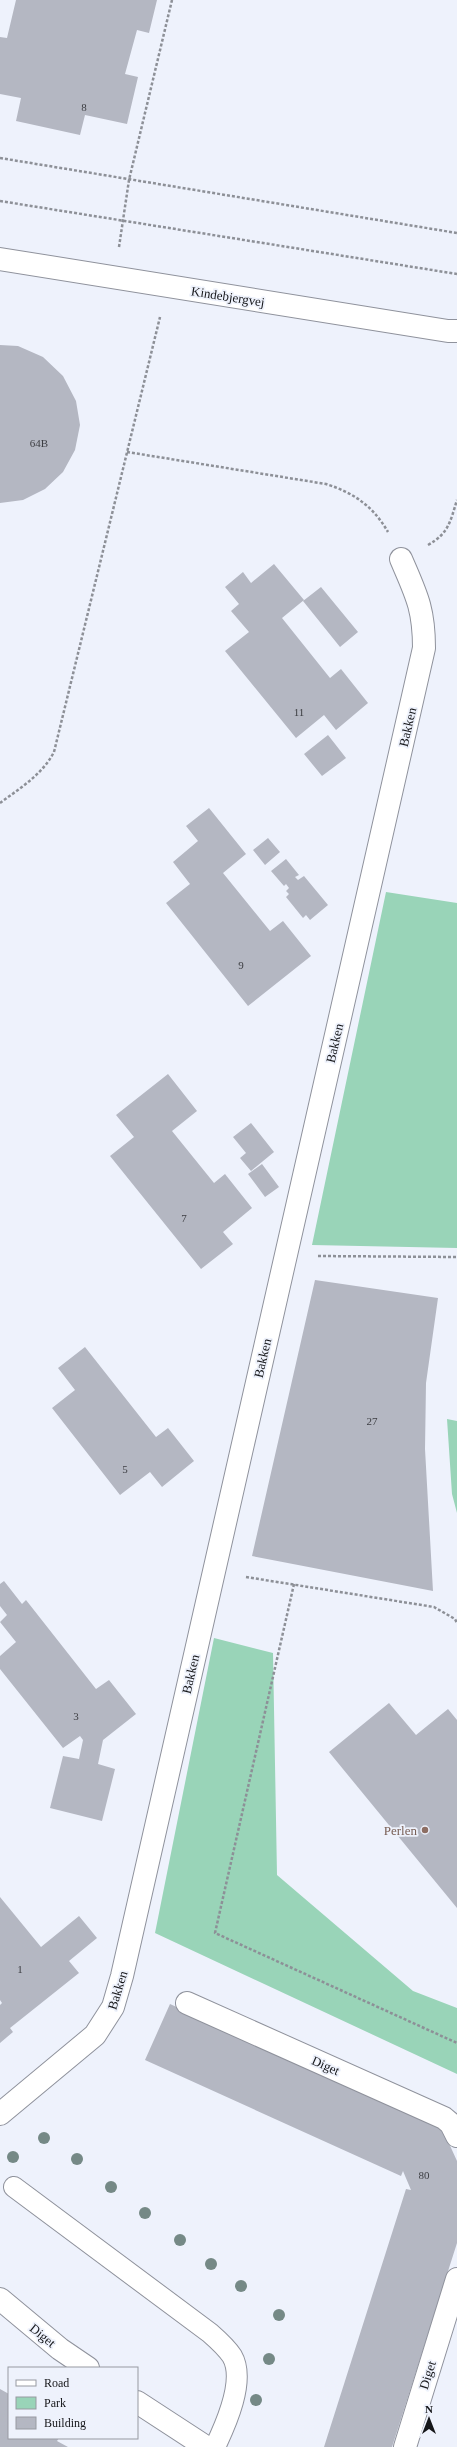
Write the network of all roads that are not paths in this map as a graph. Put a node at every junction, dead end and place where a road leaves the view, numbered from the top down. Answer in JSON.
{"nodes":[{"id":1,"x":0,"y":259,"type":"edge"},
{"id":2,"x":457,"y":331,"type":"edge"},
{"id":3,"x":400,"y":559,"type":"road end"},
{"id":4,"x":188,"y":2003,"type":"dead end"},
{"id":5,"x":0,"y":2114,"type":"edge"},
{"id":6,"x":457,"y":2136,"type":"edge"},
{"id":7,"x":14,"y":2187,"type":"dead end"},
{"id":8,"x":457,"y":2279,"type":"edge"},
{"id":9,"x":0,"y":2299,"type":"edge"},
{"id":10,"x":87,"y":2367,"type":"edge"},
{"id":11,"x":138,"y":2403,"type":"edge"},
{"id":12,"x":206,"y":2447,"type":"edge"},
{"id":13,"x":215,"y":2447,"type":"edge"},
{"id":14,"x":405,"y":2447,"type":"edge"}],
"edges":[{"from":1,"to":2,"type":"street","name":"Kindebjergvej"},
{"from":3,"to":5,"type":"street","name":"Bakken"},
{"from":4,"to":6,"type":"street","name":"Diget"},
{"from":7,"to":13,"type":"lane"},
{"from":8,"to":14,"type":"street","name":"Diget"},
{"from":9,"to":10,"type":"street","name":"Diget"},
{"from":11,"to":12,"type":"street"}]}
